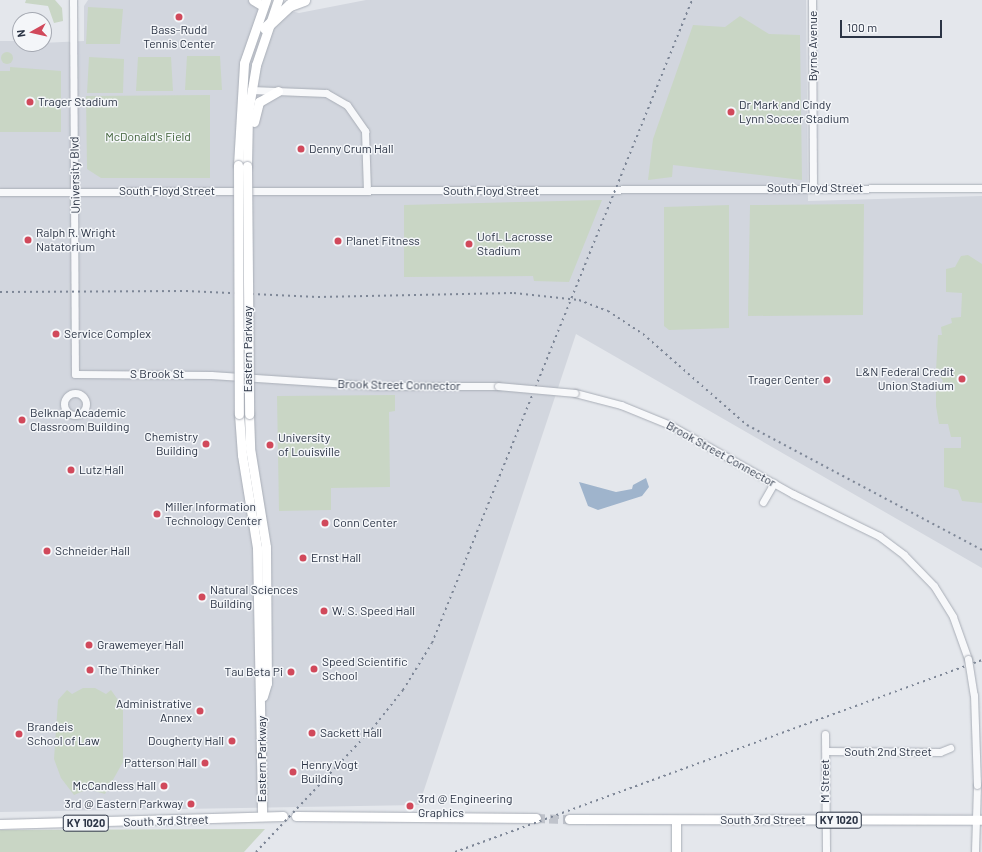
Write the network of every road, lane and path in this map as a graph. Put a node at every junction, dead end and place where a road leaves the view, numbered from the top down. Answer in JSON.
{"nodes":[{"id":1,"x":74,"y":0,"type":"edge"},
{"id":2,"x":253,"y":0,"type":"edge"},
{"id":3,"x":278,"y":0,"type":"edge"},
{"id":4,"x":304,"y":0,"type":"edge"},
{"id":5,"x":812,"y":0,"type":"edge"},
{"id":6,"x":265,"y":3,"type":"edge"},
{"id":7,"x":257,"y":20,"type":"junction"},
{"id":8,"x":266,"y":28,"type":"junction"},
{"id":9,"x":251,"y":90,"type":"junction"},
{"id":10,"x":278,"y":91,"type":"junction"},
{"id":11,"x":247,"y":146,"type":"junction"},
{"id":12,"x":243,"y":165,"type":"junction"},
{"id":13,"x":813,"y":188,"type":"junction"},
{"id":14,"x":982,"y":188,"type":"edge"},
{"id":15,"x":76,"y":190,"type":"junction"},
{"id":16,"x":239,"y":191,"type":"junction"},
{"id":17,"x":367,"y":191,"type":"junction"},
{"id":18,"x":0,"y":192,"type":"edge"},
{"id":19,"x":75,"y":374,"type":"joint"},
{"id":20,"x":240,"y":376,"type":"junction"},
{"id":21,"x":774,"y":483,"type":"junction"},
{"id":22,"x":763,"y":502,"type":"dead end"},
{"id":23,"x":825,"y":734,"type":"dead end"},
{"id":24,"x":950,"y":748,"type":"dead end"},
{"id":25,"x":826,"y":751,"type":"junction"},
{"id":26,"x":262,"y":816,"type":"junction"},
{"id":27,"x":283,"y":816,"type":"dead end"},
{"id":28,"x":296,"y":816,"type":"dead end"},
{"id":29,"x":536,"y":818,"type":"tunnel mouth"},
{"id":30,"x":569,"y":819,"type":"tunnel mouth"},
{"id":31,"x":676,"y":820,"type":"junction"},
{"id":32,"x":825,"y":820,"type":"junction"},
{"id":33,"x":978,"y":820,"type":"edge"},
{"id":34,"x":0,"y":824,"type":"edge"},
{"id":35,"x":676,"y":852,"type":"edge"},
{"id":36,"x":826,"y":852,"type":"edge"},
{"id":37,"x":975,"y":852,"type":"edge"}],
"edges":[{"from":1,"to":15,"type":"street","name":"University Blvd"},
{"from":2,"to":6,"type":"main road"},
{"from":3,"to":8,"type":"main road","name":"Eastern Parkway"},
{"from":4,"to":8,"type":"highway"},
{"from":5,"to":13,"type":"street","name":"Byrne Avenue"},
{"from":6,"to":7,"type":"main road","name":"Eastern Parkway"},
{"from":7,"to":9,"type":"main road"},
{"from":7,"to":12,"type":"main road","name":"Eastern Parkway"},
{"from":8,"to":9,"type":"main road","name":"Eastern Parkway"},
{"from":9,"to":10,"type":"street"},
{"from":9,"to":11,"type":"main road","name":"Eastern Parkway"},
{"from":10,"to":11,"type":"main road"},
{"from":10,"to":17,"type":"street"},
{"from":11,"to":12,"type":"main road","name":"Eastern Parkway"},
{"from":12,"to":26,"type":"main road","name":"Eastern Parkway","bridge":true},
{"from":13,"to":14,"type":"street","name":"South Floyd Street"},
{"from":13,"to":17,"type":"street","name":"South Floyd Street"},
{"from":15,"to":16,"type":"street","name":"South Floyd Street"},
{"from":15,"to":18,"type":"street","name":"South Floyd Street"},
{"from":15,"to":19,"type":"street","name":"University Blvd"},
{"from":16,"to":17,"type":"street","name":"South Floyd Street"},
{"from":16,"to":20,"type":"street"},
{"from":19,"to":20,"type":"street","name":"S Brook St"},
{"from":20,"to":21,"type":"street","name":"Brook Street Connector","bridge":true},
{"from":21,"to":22,"type":"street"},
{"from":21,"to":33,"type":"street","name":"Brook Street Connector","bridge":true},
{"from":23,"to":25,"type":"street","name":"M Street"},
{"from":24,"to":25,"type":"street","name":"South 2nd Street"},
{"from":25,"to":32,"type":"street","name":"M Street"},
{"from":26,"to":27,"type":"main road","name":"South 3rd Street"},
{"from":26,"to":34,"type":"main road","name":"South 3rd Street","number":"KY 1020"},
{"from":28,"to":29,"type":"main road"},
{"from":30,"to":31,"type":"main road","name":"South 3rd Street"},
{"from":31,"to":32,"type":"main road","name":"South 3rd Street","number":"KY 1020"},
{"from":31,"to":35,"type":"main road"},
{"from":32,"to":33,"type":"main road","name":"South 3rd Street","number":"KY 1020"},
{"from":32,"to":36,"type":"street","name":"M Street"},
{"from":33,"to":37,"type":"street","name":"Brook Street Connector"}]}
